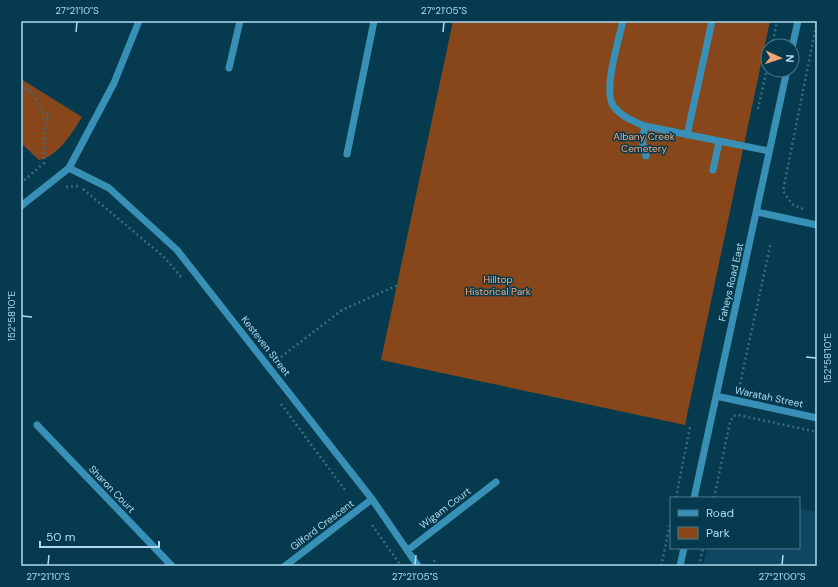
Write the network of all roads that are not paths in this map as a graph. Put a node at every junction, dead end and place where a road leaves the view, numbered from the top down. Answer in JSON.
{"nodes":[{"id":1,"x":139,"y":21,"type":"edge"},
{"id":2,"x":240,"y":21,"type":"edge"},
{"id":3,"x":374,"y":21,"type":"edge"},
{"id":4,"x":623,"y":21,"type":"edge"},
{"id":5,"x":712,"y":21,"type":"edge"},
{"id":6,"x":798,"y":21,"type":"edge"},
{"id":7,"x":794,"y":38,"type":"edge"},
{"id":8,"x":229,"y":68,"type":"dead end"},
{"id":9,"x":786,"y":78,"type":"edge"},
{"id":10,"x":645,"y":126,"type":"junction"},
{"id":11,"x":687,"y":135,"type":"junction"},
{"id":12,"x":719,"y":142,"type":"junction"},
{"id":13,"x":769,"y":151,"type":"junction"},
{"id":14,"x":347,"y":154,"type":"dead end"},
{"id":15,"x":646,"y":156,"type":"dead end"},
{"id":16,"x":69,"y":168,"type":"junction"},
{"id":17,"x":713,"y":170,"type":"dead end"},
{"id":18,"x":21,"y":206,"type":"edge"},
{"id":19,"x":757,"y":212,"type":"junction"},
{"id":20,"x":817,"y":225,"type":"edge"},
{"id":21,"x":716,"y":396,"type":"junction"},
{"id":22,"x":817,"y":418,"type":"edge"},
{"id":23,"x":37,"y":425,"type":"dead end"},
{"id":24,"x":496,"y":482,"type":"dead end"},
{"id":25,"x":694,"y":497,"type":"edge"},
{"id":26,"x":372,"y":499,"type":"junction"},
{"id":27,"x":684,"y":549,"type":"edge"},
{"id":28,"x":408,"y":550,"type":"junction"},
{"id":29,"x":172,"y":566,"type":"edge"},
{"id":30,"x":285,"y":566,"type":"edge"},
{"id":31,"x":418,"y":566,"type":"edge"},
{"id":32,"x":680,"y":566,"type":"edge"}],
"edges":[{"from":1,"to":16,"type":"street"},
{"from":2,"to":8,"type":"street"},
{"from":3,"to":14,"type":"street"},
{"from":4,"to":10,"type":"street"},
{"from":5,"to":11,"type":"street"},
{"from":6,"to":7,"type":"street"},
{"from":9,"to":13,"type":"street","name":"Faheys Road East"},
{"from":10,"to":11,"type":"street"},
{"from":10,"to":15,"type":"street"},
{"from":11,"to":12,"type":"street"},
{"from":12,"to":13,"type":"street"},
{"from":12,"to":17,"type":"street"},
{"from":13,"to":19,"type":"street","name":"Faheys Road East"},
{"from":16,"to":18,"type":"street"},
{"from":16,"to":26,"type":"street","name":"Kesteven Street"},
{"from":19,"to":20,"type":"street"},
{"from":19,"to":21,"type":"street","name":"Faheys Road East"},
{"from":21,"to":22,"type":"street","name":"Waratah Street"},
{"from":21,"to":25,"type":"street","name":"Faheys Road East"},
{"from":23,"to":29,"type":"street","name":"Sharon Court"},
{"from":24,"to":28,"type":"street","name":"Wigam Court"},
{"from":26,"to":28,"type":"street","name":"Kesteven Street"},
{"from":26,"to":30,"type":"street","name":"Gilford Crescent"},
{"from":27,"to":32,"type":"street"},
{"from":28,"to":31,"type":"street","name":"Kesteven Street"}]}
